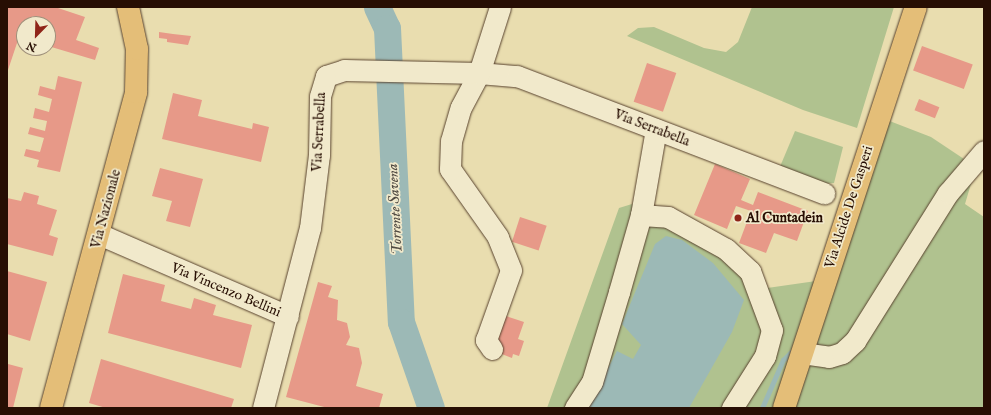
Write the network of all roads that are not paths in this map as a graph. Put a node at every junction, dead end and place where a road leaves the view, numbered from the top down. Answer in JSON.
{"nodes":[{"id":1,"x":128,"y":7,"type":"edge"},
{"id":2,"x":916,"y":7,"type":"edge"},
{"id":3,"x":494,"y":9,"type":"edge"},
{"id":4,"x":479,"y":73,"type":"junction"},
{"id":5,"x":656,"y":129,"type":"junction"},
{"id":6,"x":984,"y":151,"type":"edge"},
{"id":7,"x":824,"y":193,"type":"dead end"},
{"id":8,"x":641,"y":215,"type":"junction"},
{"id":9,"x":99,"y":234,"type":"junction"},
{"id":10,"x":288,"y":316,"type":"junction"},
{"id":11,"x":492,"y":349,"type":"dead end"},
{"id":12,"x":802,"y":353,"type":"junction"},
{"id":13,"x":51,"y":408,"type":"edge"},
{"id":14,"x":263,"y":408,"type":"edge"},
{"id":15,"x":575,"y":408,"type":"edge"},
{"id":16,"x":732,"y":408,"type":"edge"},
{"id":17,"x":784,"y":408,"type":"edge"}],
"edges":[{"from":1,"to":9,"type":"main road","name":"Via Nazionale"},
{"from":2,"to":12,"type":"main road","name":"Via Alcide De Gasperi"},
{"from":3,"to":4,"type":"street"},
{"from":4,"to":5,"type":"street","name":"Via Serrabella"},
{"from":4,"to":10,"type":"street","name":"Via Serrabella"},
{"from":4,"to":11,"type":"street"},
{"from":5,"to":7,"type":"street","name":"Via Serrabella"},
{"from":5,"to":8,"type":"street"},
{"from":6,"to":12,"type":"street"},
{"from":8,"to":15,"type":"street"},
{"from":8,"to":16,"type":"street"},
{"from":9,"to":10,"type":"street","name":"Via Vincenzo Bellini"},
{"from":9,"to":13,"type":"main road","name":"Via Nazionale"},
{"from":10,"to":14,"type":"street","name":"Via Vincenzo Bellini"},
{"from":12,"to":17,"type":"main road","name":"Via Alcide De Gasperi"}]}
